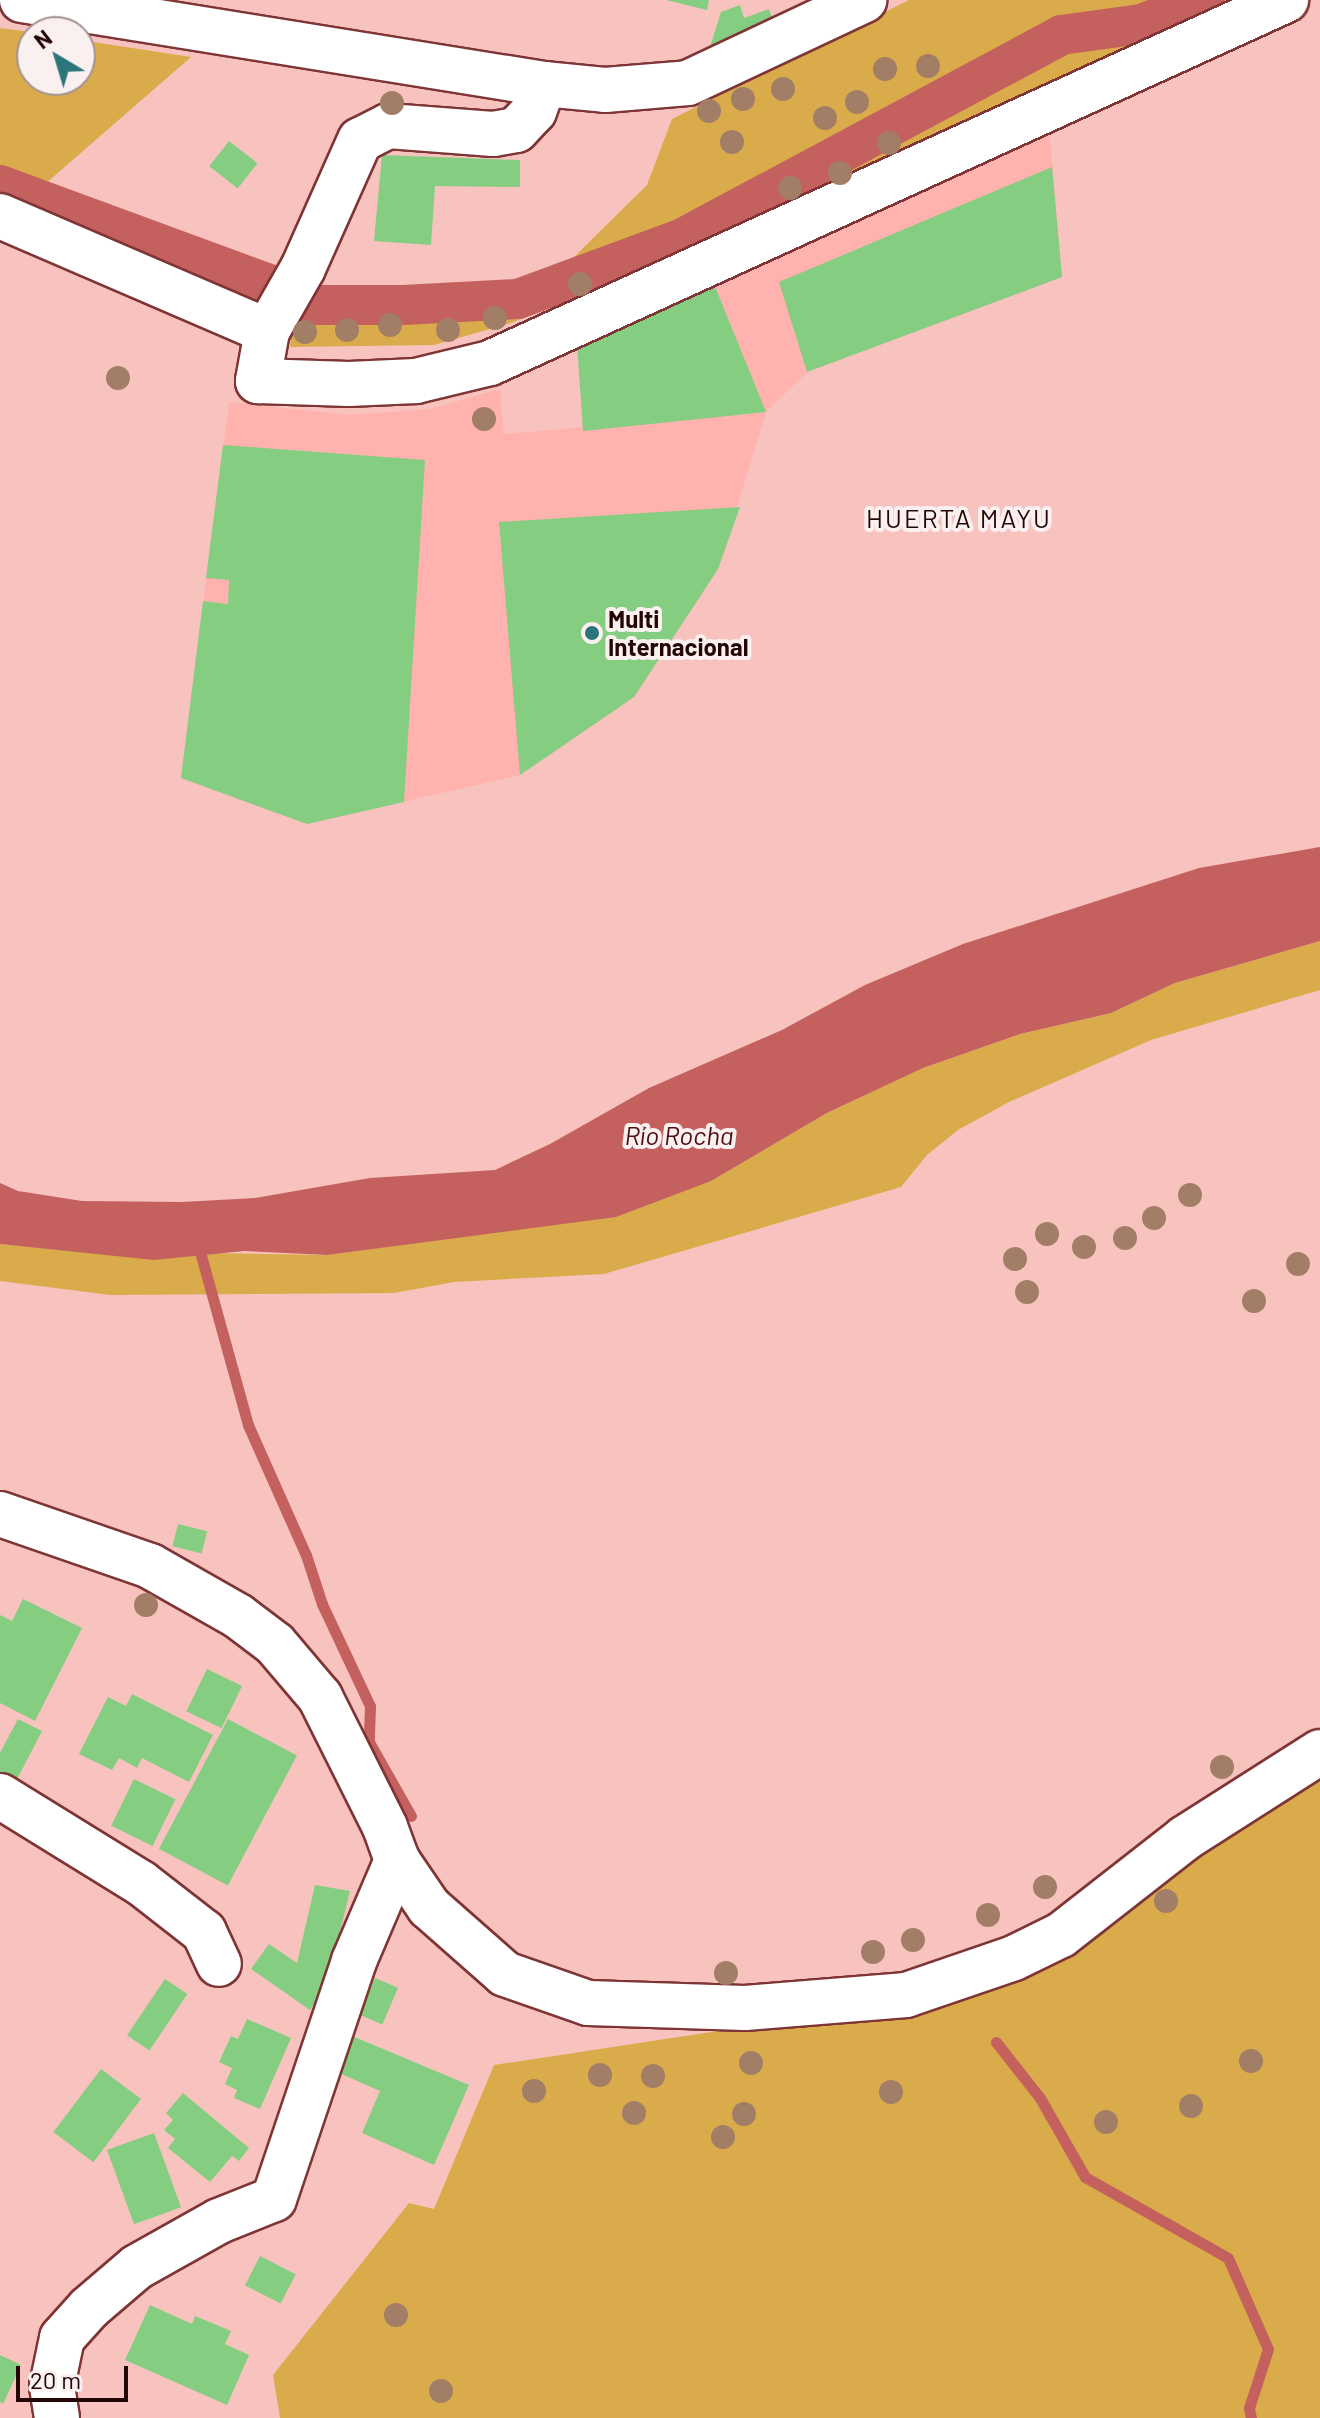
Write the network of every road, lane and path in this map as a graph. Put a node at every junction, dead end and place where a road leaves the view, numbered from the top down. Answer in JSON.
{"nodes":[{"id":1,"x":24,"y":0,"type":"edge"},
{"id":2,"x":864,"y":0,"type":"edge"},
{"id":3,"x":1286,"y":0,"type":"edge"},
{"id":4,"x":544,"y":84,"type":"junction"},
{"id":5,"x":0,"y":216,"type":"edge"},
{"id":6,"x":267,"y":331,"type":"junction"},
{"id":7,"x":0,"y":1514,"type":"edge"},
{"id":8,"x":1320,"y":1752,"type":"edge"},
{"id":9,"x":0,"y":1796,"type":"edge"},
{"id":10,"x":397,"y":1860,"type":"junction"},
{"id":11,"x":219,"y":1964,"type":"dead end"},
{"id":12,"x":57,"y":2418,"type":"edge"}],
"edges":[{"from":1,"to":4,"type":"street"},
{"from":2,"to":4,"type":"street"},
{"from":3,"to":6,"type":"street"},
{"from":4,"to":6,"type":"street"},
{"from":5,"to":6,"type":"street"},
{"from":7,"to":10,"type":"street"},
{"from":8,"to":10,"type":"street"},
{"from":9,"to":11,"type":"street"},
{"from":10,"to":12,"type":"street"}]}
